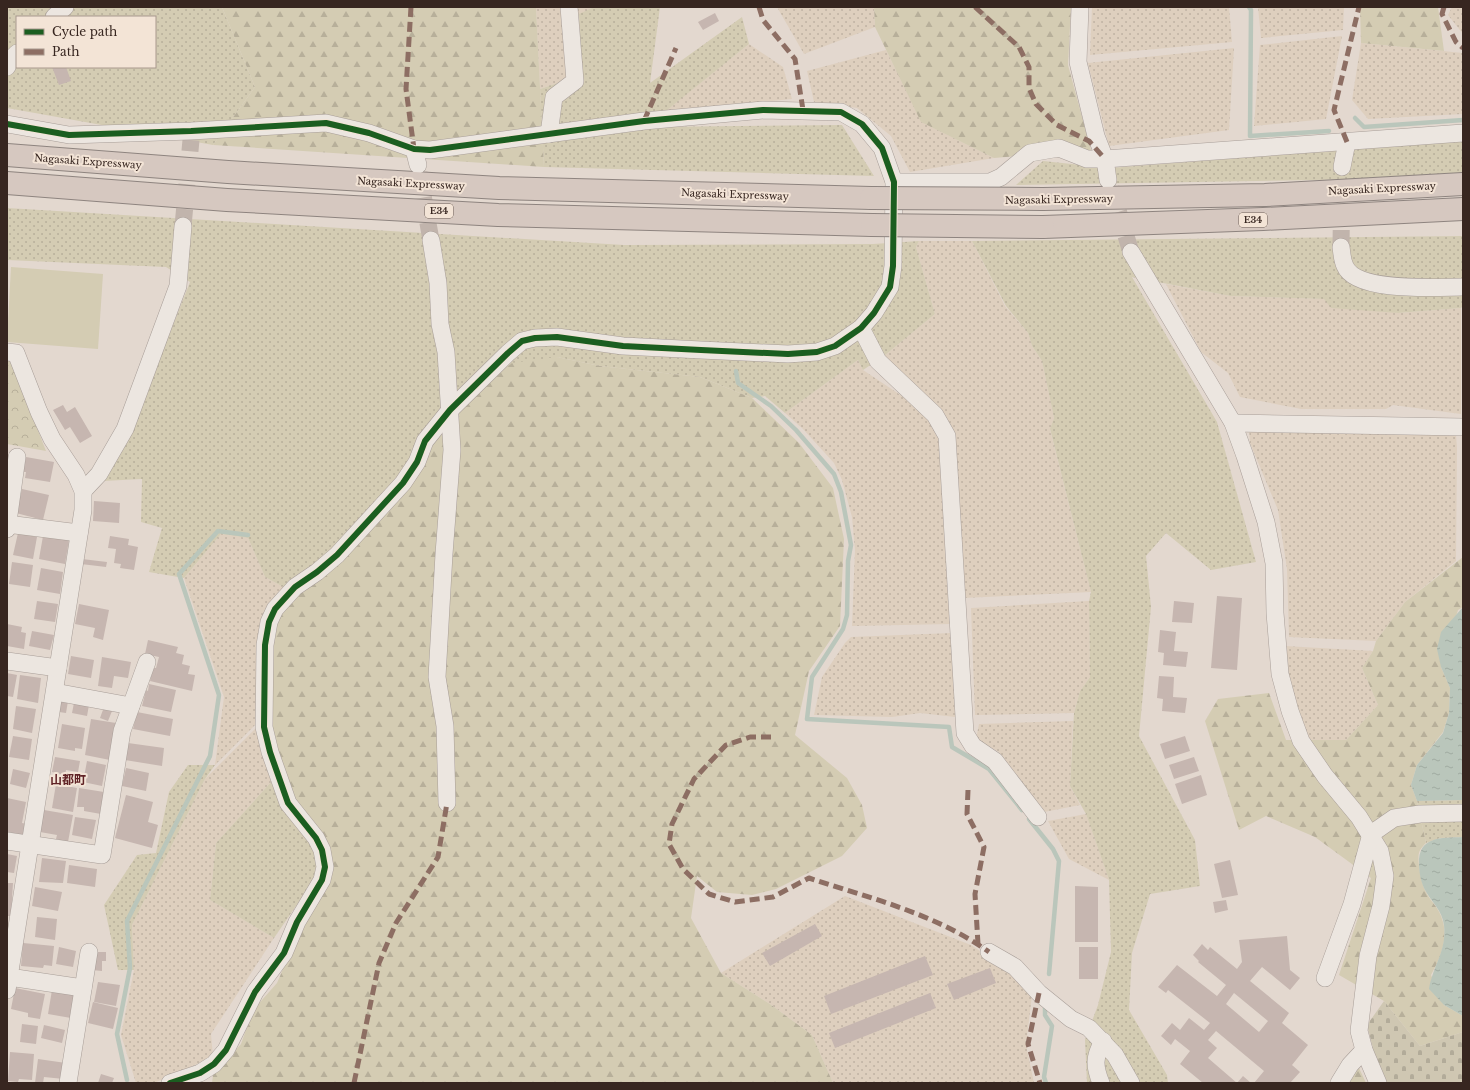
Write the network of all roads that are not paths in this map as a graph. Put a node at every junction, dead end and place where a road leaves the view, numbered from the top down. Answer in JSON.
{"nodes":[{"id":1,"x":65,"y":7,"type":"edge"},
{"id":2,"x":569,"y":7,"type":"edge"},
{"id":3,"x":1080,"y":7,"type":"edge"},
{"id":4,"x":55,"y":16,"type":"edge"},
{"id":5,"x":16,"y":54,"type":"edge"},
{"id":6,"x":7,"y":67,"type":"edge"},
{"id":7,"x":7,"y":124,"type":"edge"},
{"id":8,"x":1463,"y":133,"type":"edge"},
{"id":9,"x":549,"y":134,"type":"junction"},
{"id":10,"x":1347,"y":142,"type":"junction"},
{"id":11,"x":7,"y":155,"type":"edge"},
{"id":12,"x":1105,"y":159,"type":"junction"},
{"id":13,"x":1342,"y":167,"type":"tunnel mouth"},
{"id":14,"x":1108,"y":180,"type":"tunnel mouth"},
{"id":15,"x":894,"y":182,"type":"junction"},
{"id":16,"x":7,"y":183,"type":"edge"},
{"id":17,"x":1463,"y":184,"type":"edge"},
{"id":18,"x":1463,"y":209,"type":"edge"},
{"id":19,"x":183,"y":226,"type":"tunnel mouth"},
{"id":20,"x":431,"y":240,"type":"tunnel mouth"},
{"id":21,"x":1341,"y":247,"type":"tunnel mouth"},
{"id":22,"x":1130,"y":252,"type":"tunnel mouth"},
{"id":23,"x":1463,"y":287,"type":"edge"},
{"id":24,"x":861,"y":328,"type":"junction"},
{"id":25,"x":7,"y":352,"type":"edge"},
{"id":26,"x":450,"y":410,"type":"junction"},
{"id":27,"x":1233,"y":423,"type":"junction"},
{"id":28,"x":1463,"y":427,"type":"edge"},
{"id":29,"x":17,"y":458,"type":"dead end"},
{"id":30,"x":82,"y":491,"type":"junction"},
{"id":31,"x":7,"y":526,"type":"edge"},
{"id":32,"x":79,"y":533,"type":"junction"},
{"id":33,"x":7,"y":661,"type":"edge"},
{"id":34,"x":147,"y":662,"type":"dead end"},
{"id":35,"x":58,"y":668,"type":"junction"},
{"id":36,"x":54,"y":692,"type":"junction"},
{"id":37,"x":131,"y":706,"type":"junction"},
{"id":38,"x":447,"y":803,"type":"dead end"},
{"id":39,"x":1463,"y":813,"type":"edge"},
{"id":40,"x":1038,"y":818,"type":"dead end"},
{"id":41,"x":1371,"y":834,"type":"junction"},
{"id":42,"x":7,"y":841,"type":"edge"},
{"id":43,"x":31,"y":844,"type":"junction"},
{"id":44,"x":89,"y":952,"type":"dead end"},
{"id":45,"x":989,"y":952,"type":"dead end"},
{"id":46,"x":10,"y":957,"type":"edge"},
{"id":47,"x":1325,"y":978,"type":"dead end"},
{"id":48,"x":8,"y":983,"type":"edge"},
{"id":49,"x":83,"y":988,"type":"junction"},
{"id":50,"x":1103,"y":1041,"type":"junction"},
{"id":51,"x":1364,"y":1050,"type":"junction"},
{"id":52,"x":68,"y":1083,"type":"edge"},
{"id":53,"x":170,"y":1083,"type":"edge"},
{"id":54,"x":1101,"y":1083,"type":"edge"},
{"id":55,"x":1132,"y":1083,"type":"edge"},
{"id":56,"x":1339,"y":1083,"type":"edge"},
{"id":57,"x":1378,"y":1083,"type":"edge"}],
"edges":[{"from":1,"to":4,"type":"street"},
{"from":2,"to":9,"type":"street"},
{"from":3,"to":12,"type":"street"},
{"from":5,"to":6,"type":"street"},
{"from":7,"to":9,"type":"street"},
{"from":8,"to":10,"type":"street"},
{"from":9,"to":15,"type":"street"},
{"from":10,"to":12,"type":"street"},
{"from":10,"to":13,"type":"street"},
{"from":11,"to":17,"type":"highway","name":"Nagasaki Expressway","bridge":true},
{"from":12,"to":14,"type":"street"},
{"from":12,"to":15,"type":"street"},
{"from":15,"to":24,"type":"street"},
{"from":16,"to":18,"type":"highway","number":"E34","bridge":true},
{"from":19,"to":30,"type":"street"},
{"from":20,"to":26,"type":"street"},
{"from":21,"to":23,"type":"street"},
{"from":22,"to":27,"type":"street"},
{"from":24,"to":26,"type":"street"},
{"from":24,"to":40,"type":"street"},
{"from":25,"to":30,"type":"street"},
{"from":26,"to":38,"type":"street"},
{"from":26,"to":53,"type":"street"},
{"from":27,"to":28,"type":"street"},
{"from":27,"to":41,"type":"street"},
{"from":29,"to":31,"type":"street"},
{"from":30,"to":32,"type":"street"},
{"from":31,"to":32,"type":"street"},
{"from":32,"to":35,"type":"street"},
{"from":33,"to":35,"type":"street"},
{"from":34,"to":37,"type":"street"},
{"from":35,"to":36,"type":"street"},
{"from":36,"to":37,"type":"street"},
{"from":36,"to":43,"type":"street"},
{"from":37,"to":43,"type":"street"},
{"from":39,"to":41,"type":"street"},
{"from":41,"to":47,"type":"street"},
{"from":41,"to":51,"type":"street"},
{"from":42,"to":43,"type":"street"},
{"from":43,"to":46,"type":"street"},
{"from":44,"to":49,"type":"street"},
{"from":45,"to":50,"type":"street"},
{"from":46,"to":48,"type":"street"},
{"from":48,"to":49,"type":"street"},
{"from":49,"to":52,"type":"street"},
{"from":50,"to":54,"type":"street"},
{"from":50,"to":55,"type":"street"},
{"from":51,"to":56,"type":"street"},
{"from":51,"to":57,"type":"street"}]}
